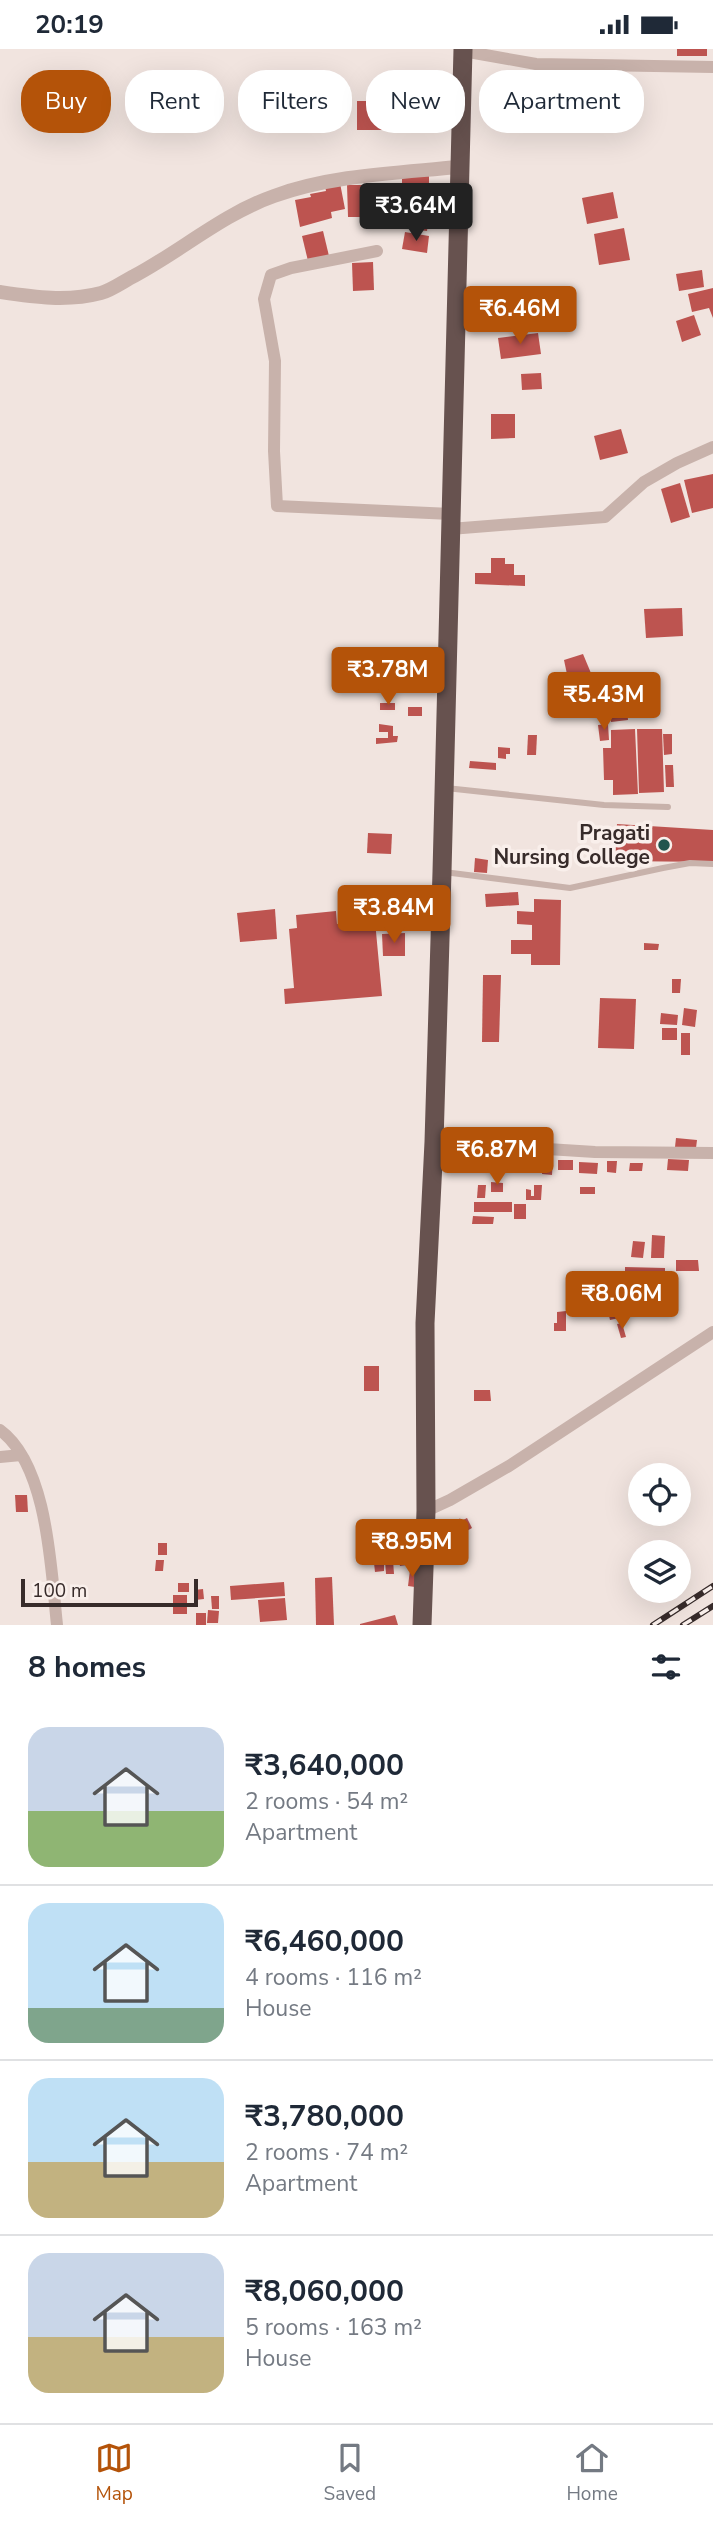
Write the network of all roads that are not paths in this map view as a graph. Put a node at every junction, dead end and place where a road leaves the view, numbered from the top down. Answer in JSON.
{"nodes":[{"id":1,"x":463,"y":50,"type":"edge"},
{"id":2,"x":713,"y":67,"type":"edge"},
{"id":3,"x":458,"y":167,"type":"junction"},
{"id":4,"x":377,"y":251,"type":"dead end"},
{"id":5,"x":0,"y":292,"type":"edge"},
{"id":6,"x":713,"y":447,"type":"edge"},
{"id":7,"x":451,"y":522,"type":"junction"},
{"id":8,"x":444,"y":787,"type":"junction"},
{"id":9,"x":668,"y":807,"type":"dead end"},
{"id":10,"x":713,"y":864,"type":"edge"},
{"id":11,"x":442,"y":872,"type":"junction"},
{"id":12,"x":434,"y":1142,"type":"junction"},
{"id":13,"x":713,"y":1153,"type":"edge"},
{"id":14,"x":713,"y":1332,"type":"edge"},
{"id":15,"x":0,"y":1430,"type":"edge"},
{"id":16,"x":21,"y":1455,"type":"junction"},
{"id":17,"x":0,"y":1457,"type":"edge"},
{"id":18,"x":426,"y":1511,"type":"junction"},
{"id":19,"x":57,"y":1625,"type":"edge"},
{"id":20,"x":422,"y":1625,"type":"edge"}],
"edges":[{"from":1,"to":2,"type":"street"},
{"from":1,"to":3,"type":"highway"},
{"from":3,"to":5,"type":"street"},
{"from":3,"to":7,"type":"highway"},
{"from":4,"to":7,"type":"street"},
{"from":6,"to":7,"type":"street"},
{"from":7,"to":8,"type":"highway"},
{"from":8,"to":9,"type":"lane"},
{"from":8,"to":11,"type":"highway"},
{"from":10,"to":11,"type":"lane"},
{"from":11,"to":12,"type":"highway"},
{"from":12,"to":13,"type":"street"},
{"from":12,"to":18,"type":"highway"},
{"from":14,"to":18,"type":"street"},
{"from":15,"to":16,"type":"street"},
{"from":16,"to":17,"type":"street"},
{"from":16,"to":19,"type":"street"},
{"from":18,"to":20,"type":"highway"}]}
